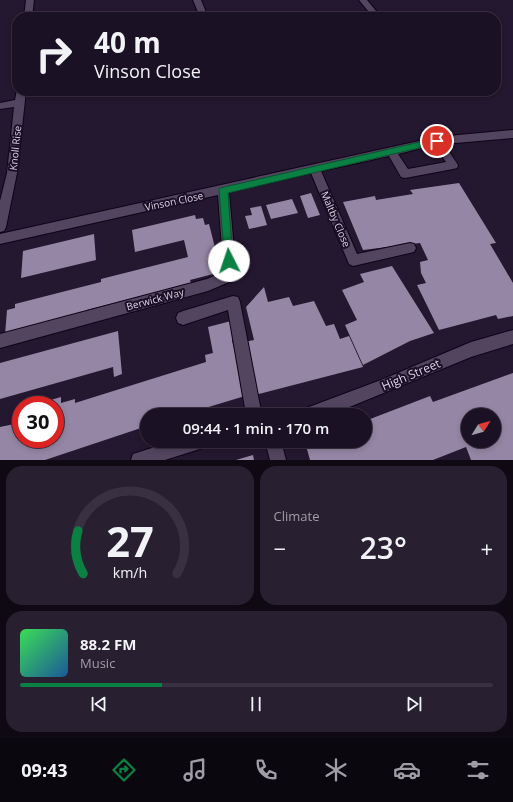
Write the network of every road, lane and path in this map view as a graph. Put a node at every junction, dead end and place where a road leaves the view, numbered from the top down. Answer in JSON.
{"nodes":[{"id":1,"x":30,"y":0,"type":"edge"},
{"id":2,"x":197,"y":0,"type":"edge"},
{"id":3,"x":363,"y":0,"type":"edge"},
{"id":4,"x":29,"y":12,"type":"edge"},
{"id":5,"x":202,"y":12,"type":"edge"},
{"id":6,"x":373,"y":12,"type":"edge"},
{"id":7,"x":20,"y":96,"type":"edge"},
{"id":8,"x":19,"y":103,"type":"junction"},
{"id":9,"x":0,"y":106,"type":"edge"},
{"id":10,"x":513,"y":134,"type":"edge"},
{"id":11,"x":437,"y":141,"type":"junction"},
{"id":12,"x":392,"y":152,"type":"junction"},
{"id":13,"x":315,"y":169,"type":"junction"},
{"id":14,"x":223,"y":190,"type":"junction"},
{"id":15,"x":0,"y":227,"type":"edge"},
{"id":16,"x":0,"y":239,"type":"edge"},
{"id":17,"x":410,"y":248,"type":"dead end"},
{"id":18,"x":183,"y":318,"type":"dead end"},
{"id":19,"x":513,"y":337,"type":"edge"},
{"id":20,"x":0,"y":340,"type":"edge"},
{"id":21,"x":253,"y":408,"type":"edge"},
{"id":22,"x":328,"y":408,"type":"edge"},
{"id":23,"x":178,"y":448,"type":"edge"},
{"id":24,"x":275,"y":448,"type":"edge"},
{"id":25,"x":139,"y":460,"type":"edge"},
{"id":26,"x":278,"y":460,"type":"edge"}],
"edges":[{"from":1,"to":4,"type":"street"},
{"from":2,"to":5,"type":"street"},
{"from":3,"to":6,"type":"street"},
{"from":7,"to":8,"type":"street","name":"Knoll Rise"},
{"from":8,"to":9,"type":"street"},
{"from":8,"to":15,"type":"street","name":"Knoll Rise"},
{"from":10,"to":11,"type":"street","name":"Vinson Close"},
{"from":11,"to":12,"type":"street","name":"Vinson Close"},
{"from":11,"to":12,"type":"street"},
{"from":12,"to":13,"type":"street","name":"Vinson Close"},
{"from":13,"to":14,"type":"street","name":"Vinson Close"},
{"from":13,"to":17,"type":"street","name":"Maltby Close"},
{"from":14,"to":16,"type":"street","name":"Vinson Close"},
{"from":14,"to":20,"type":"street","name":"Berwick Way"},
{"from":18,"to":21,"type":"street"},
{"from":19,"to":22,"type":"street","name":"High Street"},
{"from":23,"to":25,"type":"street"},
{"from":24,"to":26,"type":"street"}]}
